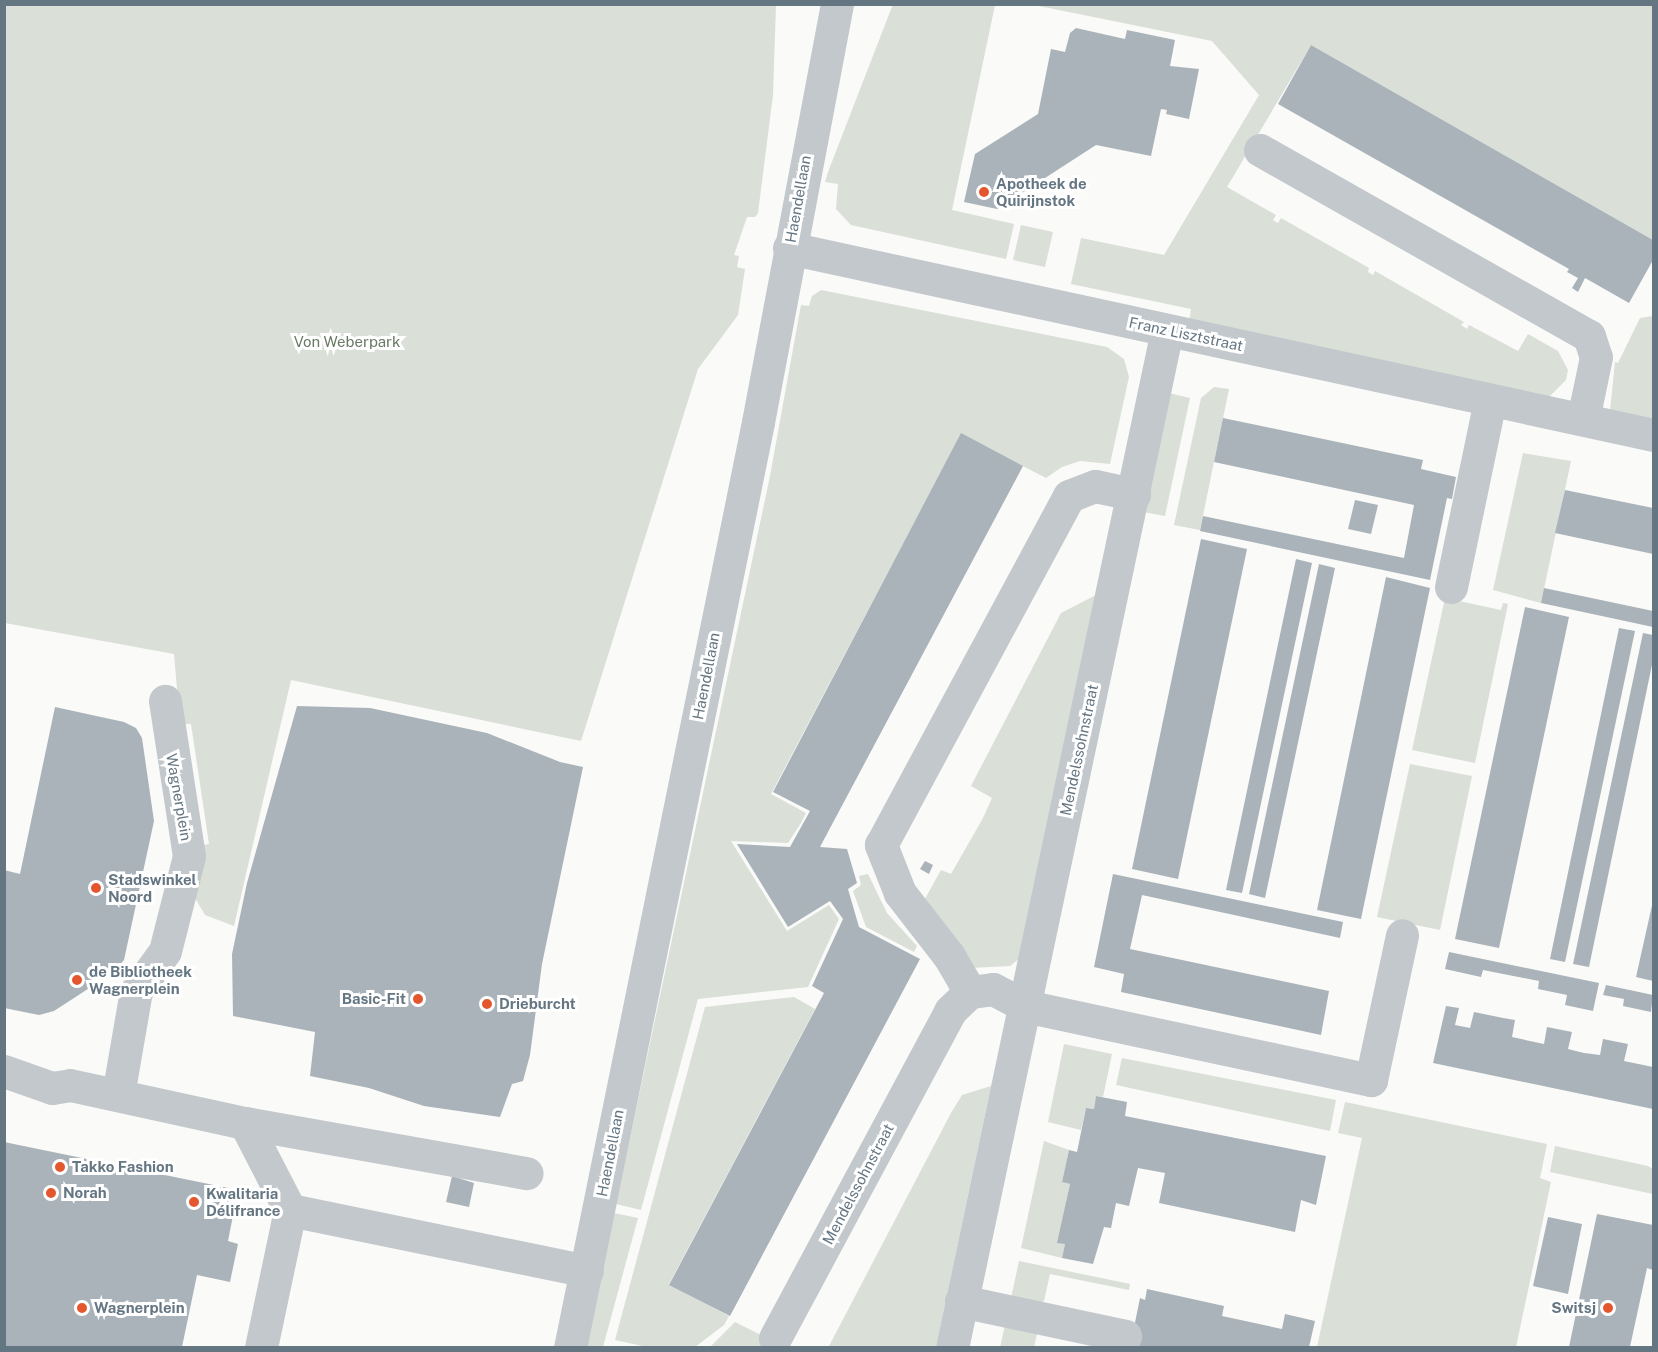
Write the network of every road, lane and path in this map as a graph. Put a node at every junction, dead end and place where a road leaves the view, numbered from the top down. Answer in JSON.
{"nodes":[{"id":1,"x":837,"y":4,"type":"edge"},
{"id":2,"x":1260,"y":150,"type":"dead end"},
{"id":3,"x":789,"y":248,"type":"junction"},
{"id":4,"x":1167,"y":330,"type":"junction"},
{"id":5,"x":1491,"y":400,"type":"junction"},
{"id":6,"x":1583,"y":419,"type":"junction"},
{"id":7,"x":1653,"y":435,"type":"edge"},
{"id":8,"x":1134,"y":494,"type":"junction"},
{"id":9,"x":1451,"y":587,"type":"dead end"},
{"id":10,"x":165,"y":700,"type":"dead end"},
{"id":11,"x":1402,"y":935,"type":"dead end"},
{"id":12,"x":970,"y":992,"type":"junction"},
{"id":13,"x":1025,"y":1006,"type":"junction"},
{"id":14,"x":4,"y":1071,"type":"edge"},
{"id":15,"x":118,"y":1095,"type":"junction"},
{"id":16,"x":245,"y":1123,"type":"junction"},
{"id":17,"x":527,"y":1173,"type":"dead end"},
{"id":18,"x":290,"y":1210,"type":"junction"},
{"id":19,"x":587,"y":1271,"type":"junction"},
{"id":20,"x":962,"y":1301,"type":"junction"},
{"id":21,"x":1125,"y":1336,"type":"dead end"},
{"id":22,"x":775,"y":1338,"type":"dead end"},
{"id":23,"x":261,"y":1347,"type":"edge"},
{"id":24,"x":570,"y":1347,"type":"edge"},
{"id":25,"x":952,"y":1347,"type":"edge"}],
"edges":[{"from":1,"to":3,"type":"street","name":"Haendellaan"},
{"from":2,"to":6,"type":"street"},
{"from":3,"to":4,"type":"street","name":"Franz Lisztstraat"},
{"from":3,"to":19,"type":"street","name":"Haendellaan"},
{"from":4,"to":5,"type":"street","name":"Franz Lisztstraat"},
{"from":4,"to":8,"type":"street","name":"Mendelssohnstraat"},
{"from":5,"to":6,"type":"street","name":"Franz Lisztstraat"},
{"from":5,"to":9,"type":"street"},
{"from":6,"to":7,"type":"street","name":"Franz Lisztstraat"},
{"from":8,"to":12,"type":"street"},
{"from":8,"to":13,"type":"street","name":"Mendelssohnstraat"},
{"from":10,"to":15,"type":"street","name":"Wagnerplein"},
{"from":11,"to":13,"type":"street"},
{"from":12,"to":13,"type":"street"},
{"from":12,"to":22,"type":"street","name":"Mendelssohnstraat"},
{"from":13,"to":20,"type":"street","name":"Mendelssohnstraat"},
{"from":14,"to":15,"type":"street"},
{"from":15,"to":16,"type":"street"},
{"from":16,"to":17,"type":"street"},
{"from":16,"to":18,"type":"street"},
{"from":18,"to":19,"type":"street"},
{"from":18,"to":23,"type":"street"},
{"from":19,"to":24,"type":"street","name":"Haendellaan"},
{"from":20,"to":21,"type":"street"},
{"from":20,"to":25,"type":"street","name":"Mendelssohnstraat"}]}
